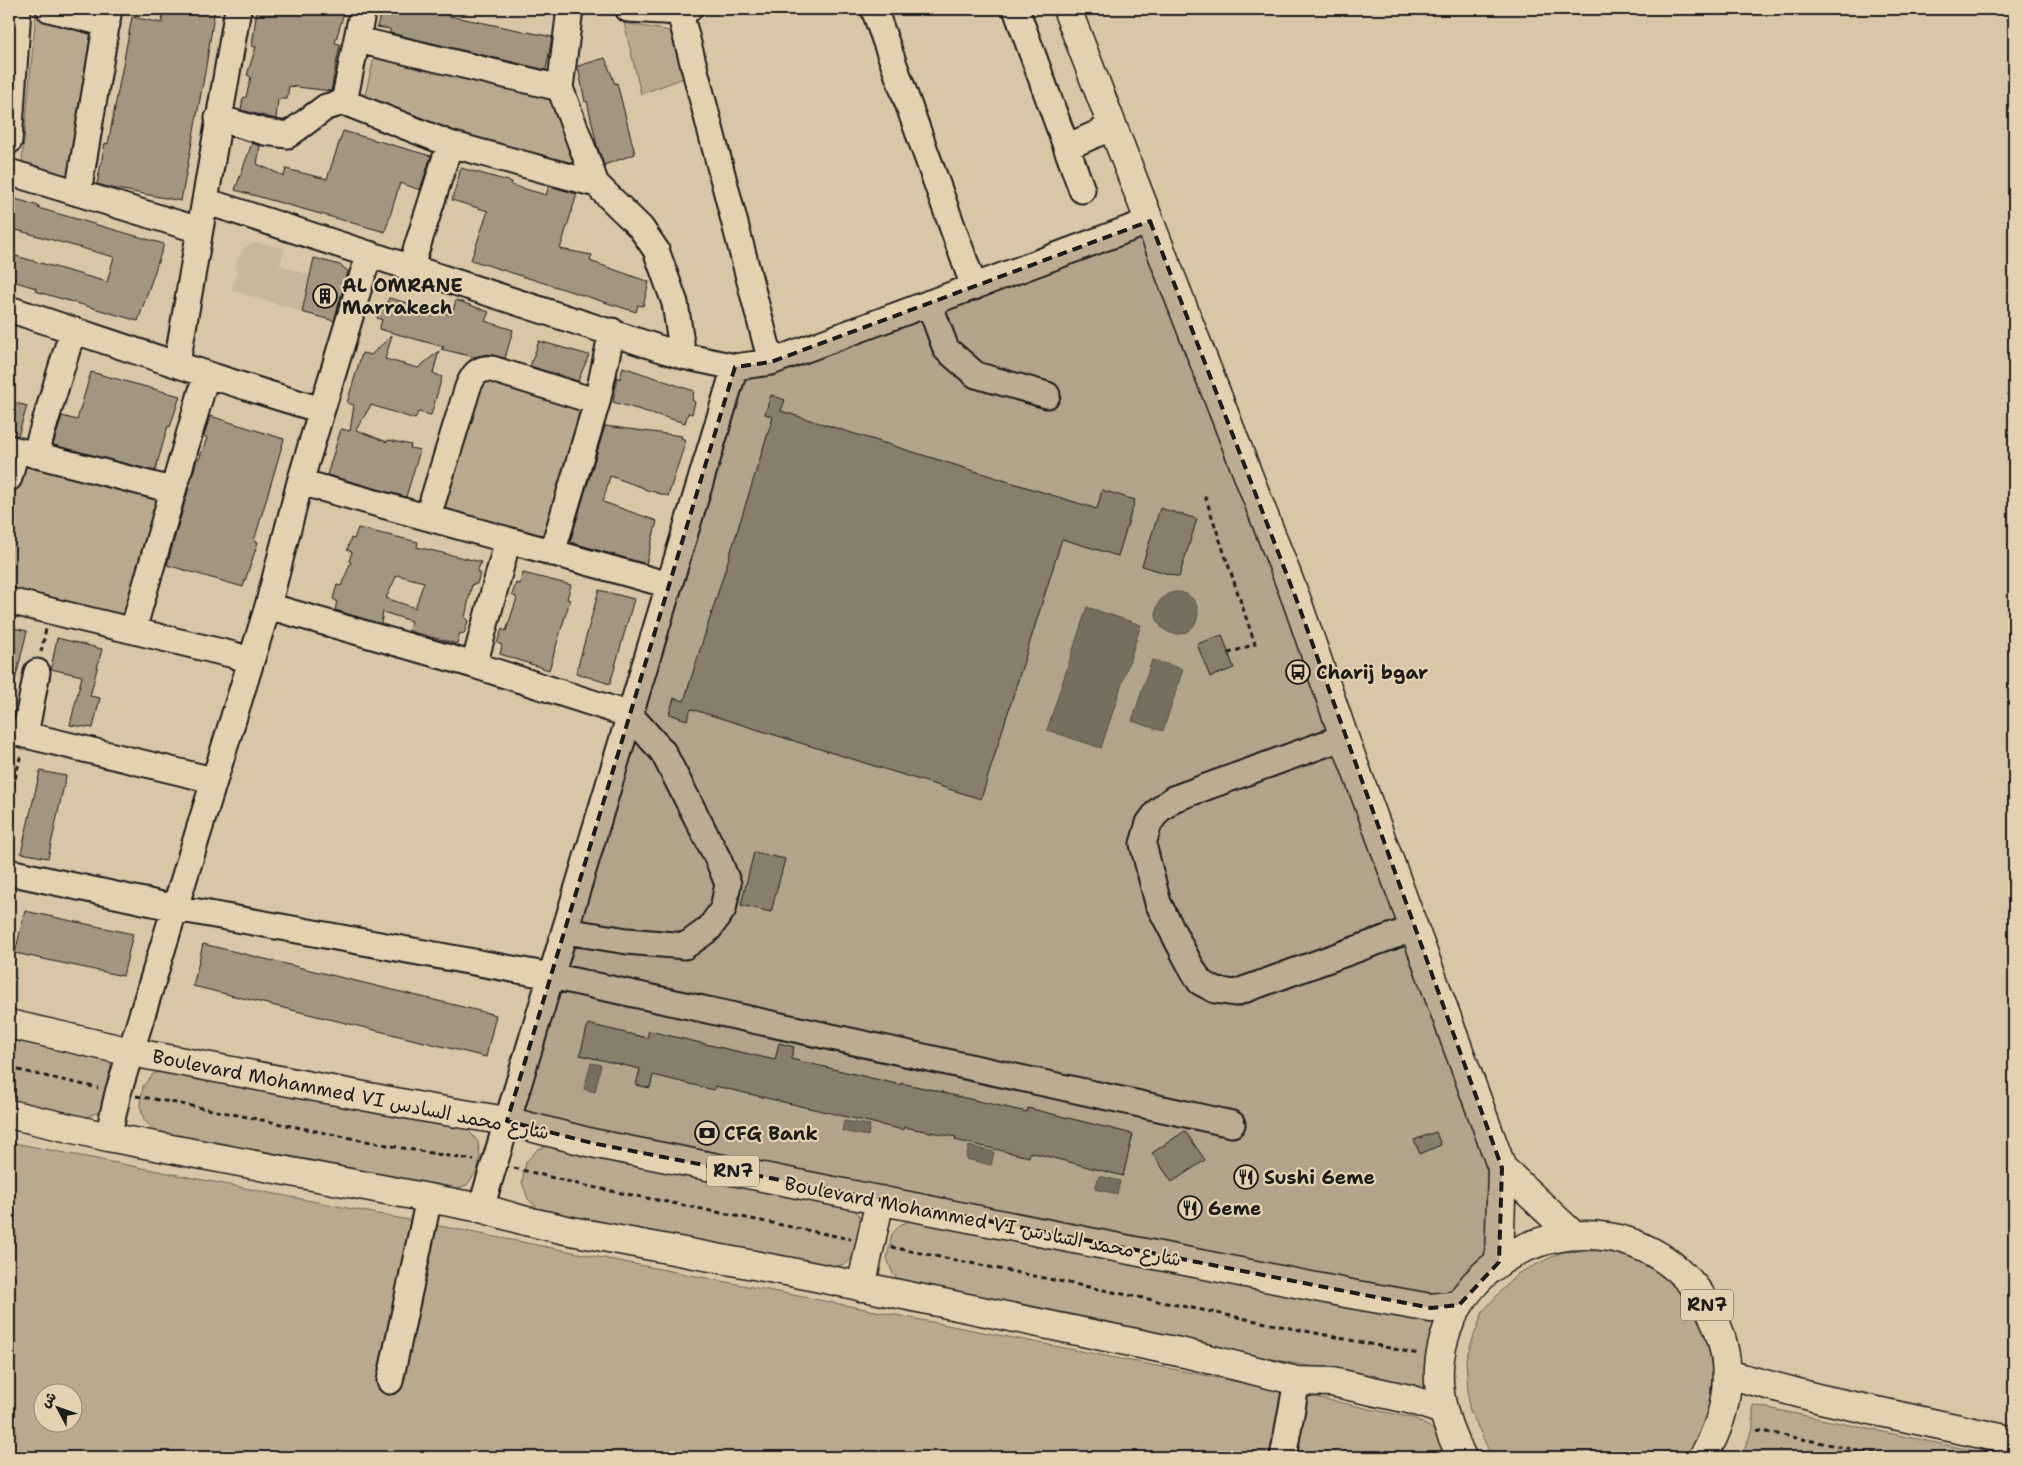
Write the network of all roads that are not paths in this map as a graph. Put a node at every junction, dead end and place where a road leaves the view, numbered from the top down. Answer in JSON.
{"nodes":[{"id":1,"x":18,"y":9,"type":"edge"},
{"id":2,"x":49,"y":9,"type":"edge"},
{"id":3,"x":238,"y":9,"type":"edge"},
{"id":4,"x":363,"y":9,"type":"edge"},
{"id":5,"x":570,"y":9,"type":"edge"},
{"id":6,"x":628,"y":9,"type":"edge"},
{"id":7,"x":874,"y":9,"type":"edge"},
{"id":8,"x":1016,"y":9,"type":"edge"},
{"id":9,"x":1067,"y":9,"type":"edge"},
{"id":10,"x":682,"y":10,"type":"edge"},
{"id":11,"x":108,"y":16,"type":"edge"},
{"id":12,"x":358,"y":40,"type":"junction"},
{"id":13,"x":560,"y":88,"type":"junction"},
{"id":14,"x":344,"y":102,"type":"junction"},
{"id":15,"x":218,"y":118,"type":"junction"},
{"id":16,"x":1112,"y":127,"type":"junction"},
{"id":17,"x":9,"y":141,"type":"edge"},
{"id":18,"x":450,"y":144,"type":"junction"},
{"id":19,"x":1067,"y":147,"type":"junction"},
{"id":20,"x":9,"y":172,"type":"edge"},
{"id":21,"x":596,"y":184,"type":"junction"},
{"id":22,"x":1082,"y":190,"type":"dead end"},
{"id":23,"x":78,"y":194,"type":"junction"},
{"id":24,"x":205,"y":201,"type":"junction"},
{"id":25,"x":1150,"y":221,"type":"junction"},
{"id":26,"x":199,"y":230,"type":"junction"},
{"id":27,"x":369,"y":254,"type":"junction"},
{"id":28,"x":410,"y":266,"type":"junction"},
{"id":29,"x":974,"y":287,"type":"junction"},
{"id":30,"x":929,"y":304,"type":"junction"},
{"id":31,"x":9,"y":309,"type":"edge"},
{"id":32,"x":73,"y":330,"type":"junction"},
{"id":33,"x":612,"y":332,"type":"junction"},
{"id":34,"x":683,"y":356,"type":"junction"},
{"id":35,"x":771,"y":362,"type":"junction"},
{"id":36,"x":177,"y":363,"type":"junction"},
{"id":37,"x":735,"y":367,"type":"junction"},
{"id":38,"x":206,"y":376,"type":"junction"},
{"id":39,"x":1047,"y":395,"type":"dead end"},
{"id":40,"x":597,"y":402,"type":"junction"},
{"id":41,"x":321,"y":410,"type":"junction"},
{"id":42,"x":20,"y":451,"type":"edge"},
{"id":43,"x":9,"y":478,"type":"edge"},
{"id":44,"x":300,"y":482,"type":"junction"},
{"id":45,"x":172,"y":490,"type":"junction"},
{"id":46,"x":428,"y":516,"type":"junction"},
{"id":47,"x":508,"y":540,"type":"junction"},
{"id":48,"x":552,"y":553,"type":"junction"},
{"id":49,"x":669,"y":585,"type":"junction"},
{"id":50,"x":9,"y":601,"type":"edge"},
{"id":51,"x":268,"y":606,"type":"junction"},
{"id":52,"x":133,"y":630,"type":"junction"},
{"id":53,"x":251,"y":662,"type":"junction"},
{"id":54,"x":474,"y":665,"type":"junction"},
{"id":55,"x":37,"y":672,"type":"road end"},
{"id":56,"x":630,"y":715,"type":"junction"},
{"id":57,"x":17,"y":733,"type":"edge"},
{"id":58,"x":1344,"y":737,"type":"junction"},
{"id":59,"x":214,"y":780,"type":"junction"},
{"id":60,"x":9,"y":872,"type":"edge"},
{"id":61,"x":176,"y":908,"type":"junction"},
{"id":62,"x":1415,"y":928,"type":"junction"},
{"id":63,"x":565,"y":931,"type":"junction"},
{"id":64,"x":551,"y":976,"type":"junction"},
{"id":65,"x":9,"y":1024,"type":"edge"},
{"id":66,"x":131,"y":1052,"type":"junction"},
{"id":67,"x":9,"y":1114,"type":"edge"},
{"id":68,"x":507,"y":1121,"type":"junction"},
{"id":69,"x":1232,"y":1124,"type":"dead end"},
{"id":70,"x":108,"y":1137,"type":"junction"},
{"id":71,"x":1502,"y":1168,"type":"junction"},
{"id":72,"x":429,"y":1198,"type":"junction"},
{"id":73,"x":880,"y":1200,"type":"junction"},
{"id":74,"x":481,"y":1208,"type":"junction"},
{"id":75,"x":1572,"y":1234,"type":"junction"},
{"id":76,"x":1499,"y":1262,"type":"junction"},
{"id":77,"x":861,"y":1287,"type":"junction"},
{"id":78,"x":1459,"y":1305,"type":"junction"},
{"id":79,"x":1727,"y":1374,"type":"junction"},
{"id":80,"x":390,"y":1381,"type":"dead end"},
{"id":81,"x":1297,"y":1381,"type":"junction"},
{"id":82,"x":1442,"y":1410,"type":"junction"},
{"id":83,"x":2014,"y":1441,"type":"edge"},
{"id":84,"x":1283,"y":1457,"type":"edge"},
{"id":85,"x":1462,"y":1457,"type":"edge"},
{"id":86,"x":1703,"y":1457,"type":"edge"}],
"edges":[{"from":1,"to":17,"type":"street"},
{"from":2,"to":11,"type":"street"},
{"from":3,"to":15,"type":"street"},
{"from":4,"to":12,"type":"street"},
{"from":5,"to":13,"type":"street"},
{"from":6,"to":10,"type":"street"},
{"from":7,"to":29,"type":"street"},
{"from":8,"to":19,"type":"street"},
{"from":9,"to":16,"type":"main road"},
{"from":10,"to":35,"type":"street"},
{"from":11,"to":23,"type":"street"},
{"from":12,"to":13,"type":"street"},
{"from":12,"to":14,"type":"street"},
{"from":13,"to":21,"type":"street"},
{"from":14,"to":15,"type":"street"},
{"from":14,"to":18,"type":"street"},
{"from":15,"to":24,"type":"street"},
{"from":16,"to":19,"type":"street"},
{"from":16,"to":25,"type":"main road"},
{"from":18,"to":21,"type":"street"},
{"from":18,"to":28,"type":"street"},
{"from":19,"to":22,"type":"street"},
{"from":20,"to":23,"type":"street"},
{"from":21,"to":34,"type":"street"},
{"from":23,"to":26,"type":"street"},
{"from":24,"to":26,"type":"street"},
{"from":24,"to":27,"type":"street"},
{"from":25,"to":29,"type":"street"},
{"from":25,"to":58,"type":"main road"},
{"from":26,"to":36,"type":"street"},
{"from":27,"to":28,"type":"street"},
{"from":27,"to":41,"type":"street"},
{"from":28,"to":33,"type":"street"},
{"from":29,"to":30,"type":"street"},
{"from":30,"to":35,"type":"street"},
{"from":30,"to":39,"type":"street"},
{"from":31,"to":32,"type":"street"},
{"from":32,"to":36,"type":"street"},
{"from":32,"to":42,"type":"street"},
{"from":33,"to":34,"type":"street"},
{"from":33,"to":40,"type":"street"},
{"from":34,"to":37,"type":"street"},
{"from":35,"to":37,"type":"street"},
{"from":36,"to":38,"type":"street"},
{"from":37,"to":49,"type":"street"},
{"from":38,"to":41,"type":"street"},
{"from":38,"to":45,"type":"street"},
{"from":40,"to":46,"type":"street"},
{"from":40,"to":48,"type":"street"},
{"from":41,"to":44,"type":"street"},
{"from":42,"to":43,"type":"street"},
{"from":42,"to":45,"type":"street"},
{"from":44,"to":46,"type":"street"},
{"from":44,"to":51,"type":"street"},
{"from":45,"to":52,"type":"street"},
{"from":46,"to":47,"type":"street"},
{"from":47,"to":48,"type":"street"},
{"from":47,"to":54,"type":"street"},
{"from":48,"to":49,"type":"street"},
{"from":49,"to":56,"type":"street"},
{"from":50,"to":52,"type":"street"},
{"from":51,"to":53,"type":"street"},
{"from":51,"to":54,"type":"street"},
{"from":52,"to":53,"type":"street"},
{"from":53,"to":59,"type":"street"},
{"from":54,"to":56,"type":"street"},
{"from":55,"to":57,"type":"street"},
{"from":56,"to":63,"type":"street"},
{"from":56,"to":63,"type":"street"},
{"from":57,"to":59,"type":"street"},
{"from":58,"to":62,"type":"main road"},
{"from":58,"to":62,"type":"street"},
{"from":59,"to":61,"type":"street"},
{"from":60,"to":61,"type":"street"},
{"from":61,"to":64,"type":"street"},
{"from":61,"to":66,"type":"street"},
{"from":62,"to":71,"type":"main road"},
{"from":63,"to":64,"type":"street"},
{"from":64,"to":68,"type":"street"},
{"from":64,"to":69,"type":"street"},
{"from":65,"to":66,"type":"main road","name":"Boulevard Mohammed VI شارع محمد السادس","number":"RN7"},
{"from":66,"to":68,"type":"main road","name":"Boulevard Mohammed VI شارع محمد السادس","number":"RN7"},
{"from":66,"to":70,"type":"street"},
{"from":67,"to":70,"type":"main road"},
{"from":68,"to":73,"type":"main road","name":"Boulevard Mohammed VI شارع محمد السادس","number":"RN7"},
{"from":68,"to":74,"type":"street"},
{"from":70,"to":72,"type":"main road"},
{"from":71,"to":75,"type":"main road"},
{"from":71,"to":76,"type":"main road"},
{"from":72,"to":74,"type":"main road"},
{"from":72,"to":80,"type":"street"},
{"from":73,"to":77,"type":"main road"},
{"from":73,"to":78,"type":"main road","name":"Boulevard Mohammed VI شارع محمد السادس","number":"RN7"},
{"from":74,"to":77,"type":"main road"},
{"from":75,"to":76,"type":"main road","number":"RN7"},
{"from":75,"to":79,"type":"main road","number":"RN7"},
{"from":76,"to":78,"type":"main road","number":"RN7"},
{"from":77,"to":81,"type":"main road"},
{"from":78,"to":82,"type":"main road","number":"RN7"},
{"from":79,"to":83,"type":"main road"},
{"from":79,"to":86,"type":"main road","number":"RN7"},
{"from":81,"to":82,"type":"main road"},
{"from":81,"to":84,"type":"street"},
{"from":82,"to":85,"type":"main road","number":"RN7"}]}
